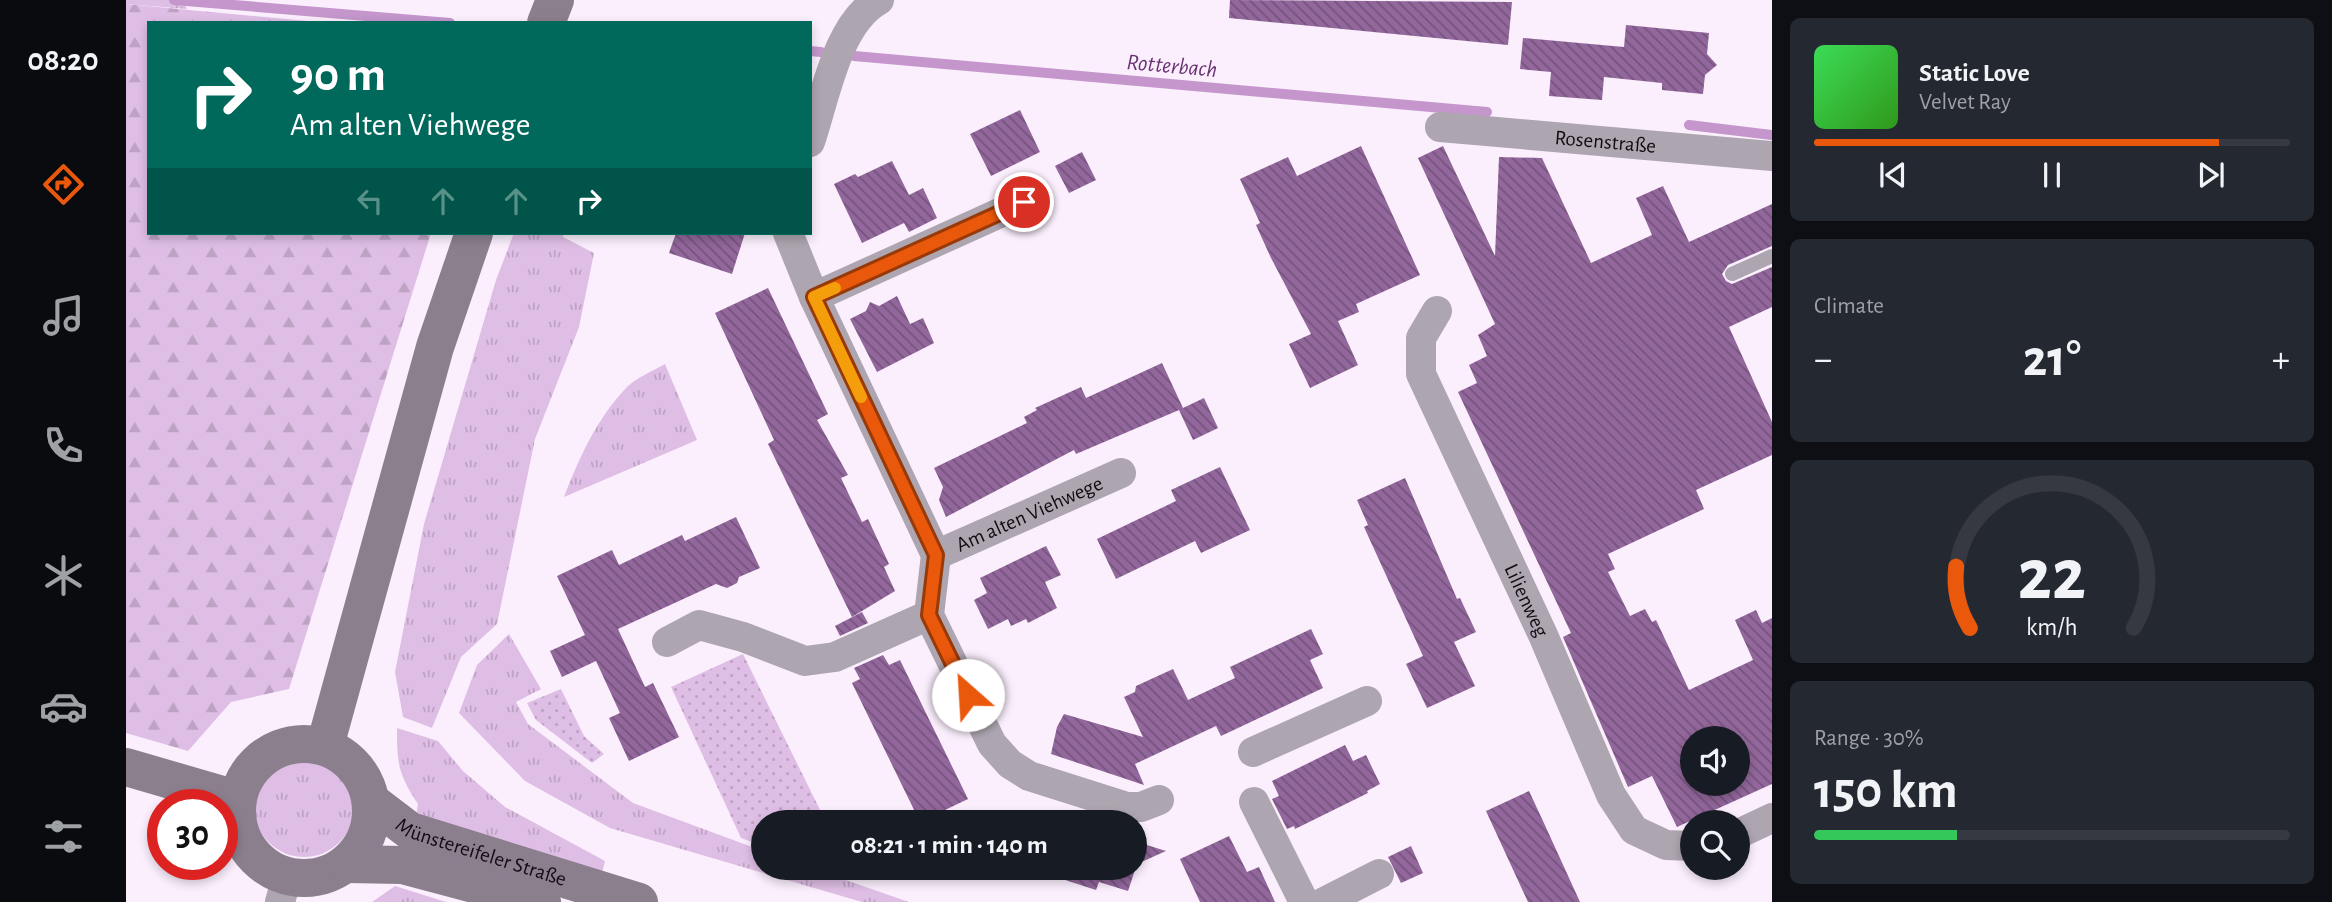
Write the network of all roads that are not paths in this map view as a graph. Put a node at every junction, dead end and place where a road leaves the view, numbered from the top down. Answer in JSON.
{"nodes":[{"id":1,"x":555,"y":0,"type":"edge"},
{"id":2,"x":879,"y":0,"type":"edge"},
{"id":3,"x":547,"y":21,"type":"edge"},
{"id":4,"x":1440,"y":127,"type":"dead end"},
{"id":5,"x":812,"y":136,"type":"edge"},
{"id":6,"x":1772,"y":156,"type":"edge"},
{"id":7,"x":1024,"y":202,"type":"dead end"},
{"id":8,"x":473,"y":235,"type":"edge"},
{"id":9,"x":790,"y":235,"type":"edge"},
{"id":10,"x":1772,"y":257,"type":"edge"},
{"id":11,"x":1732,"y":274,"type":"dead end"},
{"id":12,"x":814,"y":297,"type":"junction"},
{"id":13,"x":1437,"y":310,"type":"dead end"},
{"id":14,"x":1121,"y":473,"type":"dead end"},
{"id":15,"x":936,"y":555,"type":"junction"},
{"id":16,"x":929,"y":615,"type":"junction"},
{"id":17,"x":667,"y":642,"type":"dead end"},
{"id":18,"x":1367,"y":701,"type":"dead end"},
{"id":19,"x":325,"y":746,"type":"junction"},
{"id":20,"x":1253,"y":752,"type":"dead end"},
{"id":21,"x":126,"y":767,"type":"edge"},
{"id":22,"x":202,"y":789,"type":"edge"},
{"id":23,"x":238,"y":794,"type":"edge"},
{"id":24,"x":1158,"y":800,"type":"dead end"},
{"id":25,"x":372,"y":802,"type":"junction"},
{"id":26,"x":1254,"y":802,"type":"dead end"},
{"id":27,"x":238,"y":815,"type":"edge"},
{"id":28,"x":1772,"y":818,"type":"edge"},
{"id":29,"x":1750,"y":828,"type":"edge"},
{"id":30,"x":1680,"y":846,"type":"edge"},
{"id":31,"x":347,"y":864,"type":"junction"},
{"id":32,"x":1379,"y":874,"type":"dead end"},
{"id":33,"x":284,"y":889,"type":"edge"},
{"id":34,"x":542,"y":902,"type":"edge"},
{"id":35,"x":639,"y":902,"type":"edge"},
{"id":36,"x":1304,"y":902,"type":"edge"},
{"id":37,"x":1324,"y":902,"type":"edge"}],
"edges":[{"from":1,"to":3,"type":"main road"},
{"from":2,"to":5,"type":"street"},
{"from":4,"to":6,"type":"street","name":"Rosenstraße"},
{"from":7,"to":12,"type":"street"},
{"from":8,"to":19,"type":"main road"},
{"from":9,"to":12,"type":"street","name":"Am alten Viehwege"},
{"from":10,"to":11,"type":"lane"},
{"from":12,"to":15,"type":"street","name":"Am alten Viehwege"},
{"from":13,"to":30,"type":"street","name":"Lilienweg"},
{"from":14,"to":15,"type":"street","name":"Am alten Viehwege"},
{"from":15,"to":16,"type":"street","name":"Am alten Viehwege"},
{"from":16,"to":17,"type":"street"},
{"from":16,"to":24,"type":"street"},
{"from":18,"to":20,"type":"street"},
{"from":19,"to":23,"type":"main road"},
{"from":19,"to":25,"type":"main road"},
{"from":21,"to":22,"type":"main road"},
{"from":25,"to":31,"type":"main road"},
{"from":25,"to":35,"type":"main road","name":"Münstereifeler Straße"},
{"from":26,"to":36,"type":"street"},
{"from":27,"to":33,"type":"main road"},
{"from":28,"to":29,"type":"street"},
{"from":31,"to":33,"type":"main road"},
{"from":31,"to":34,"type":"main road","name":"Münstereifeler Straße"},
{"from":32,"to":37,"type":"street"}]}
